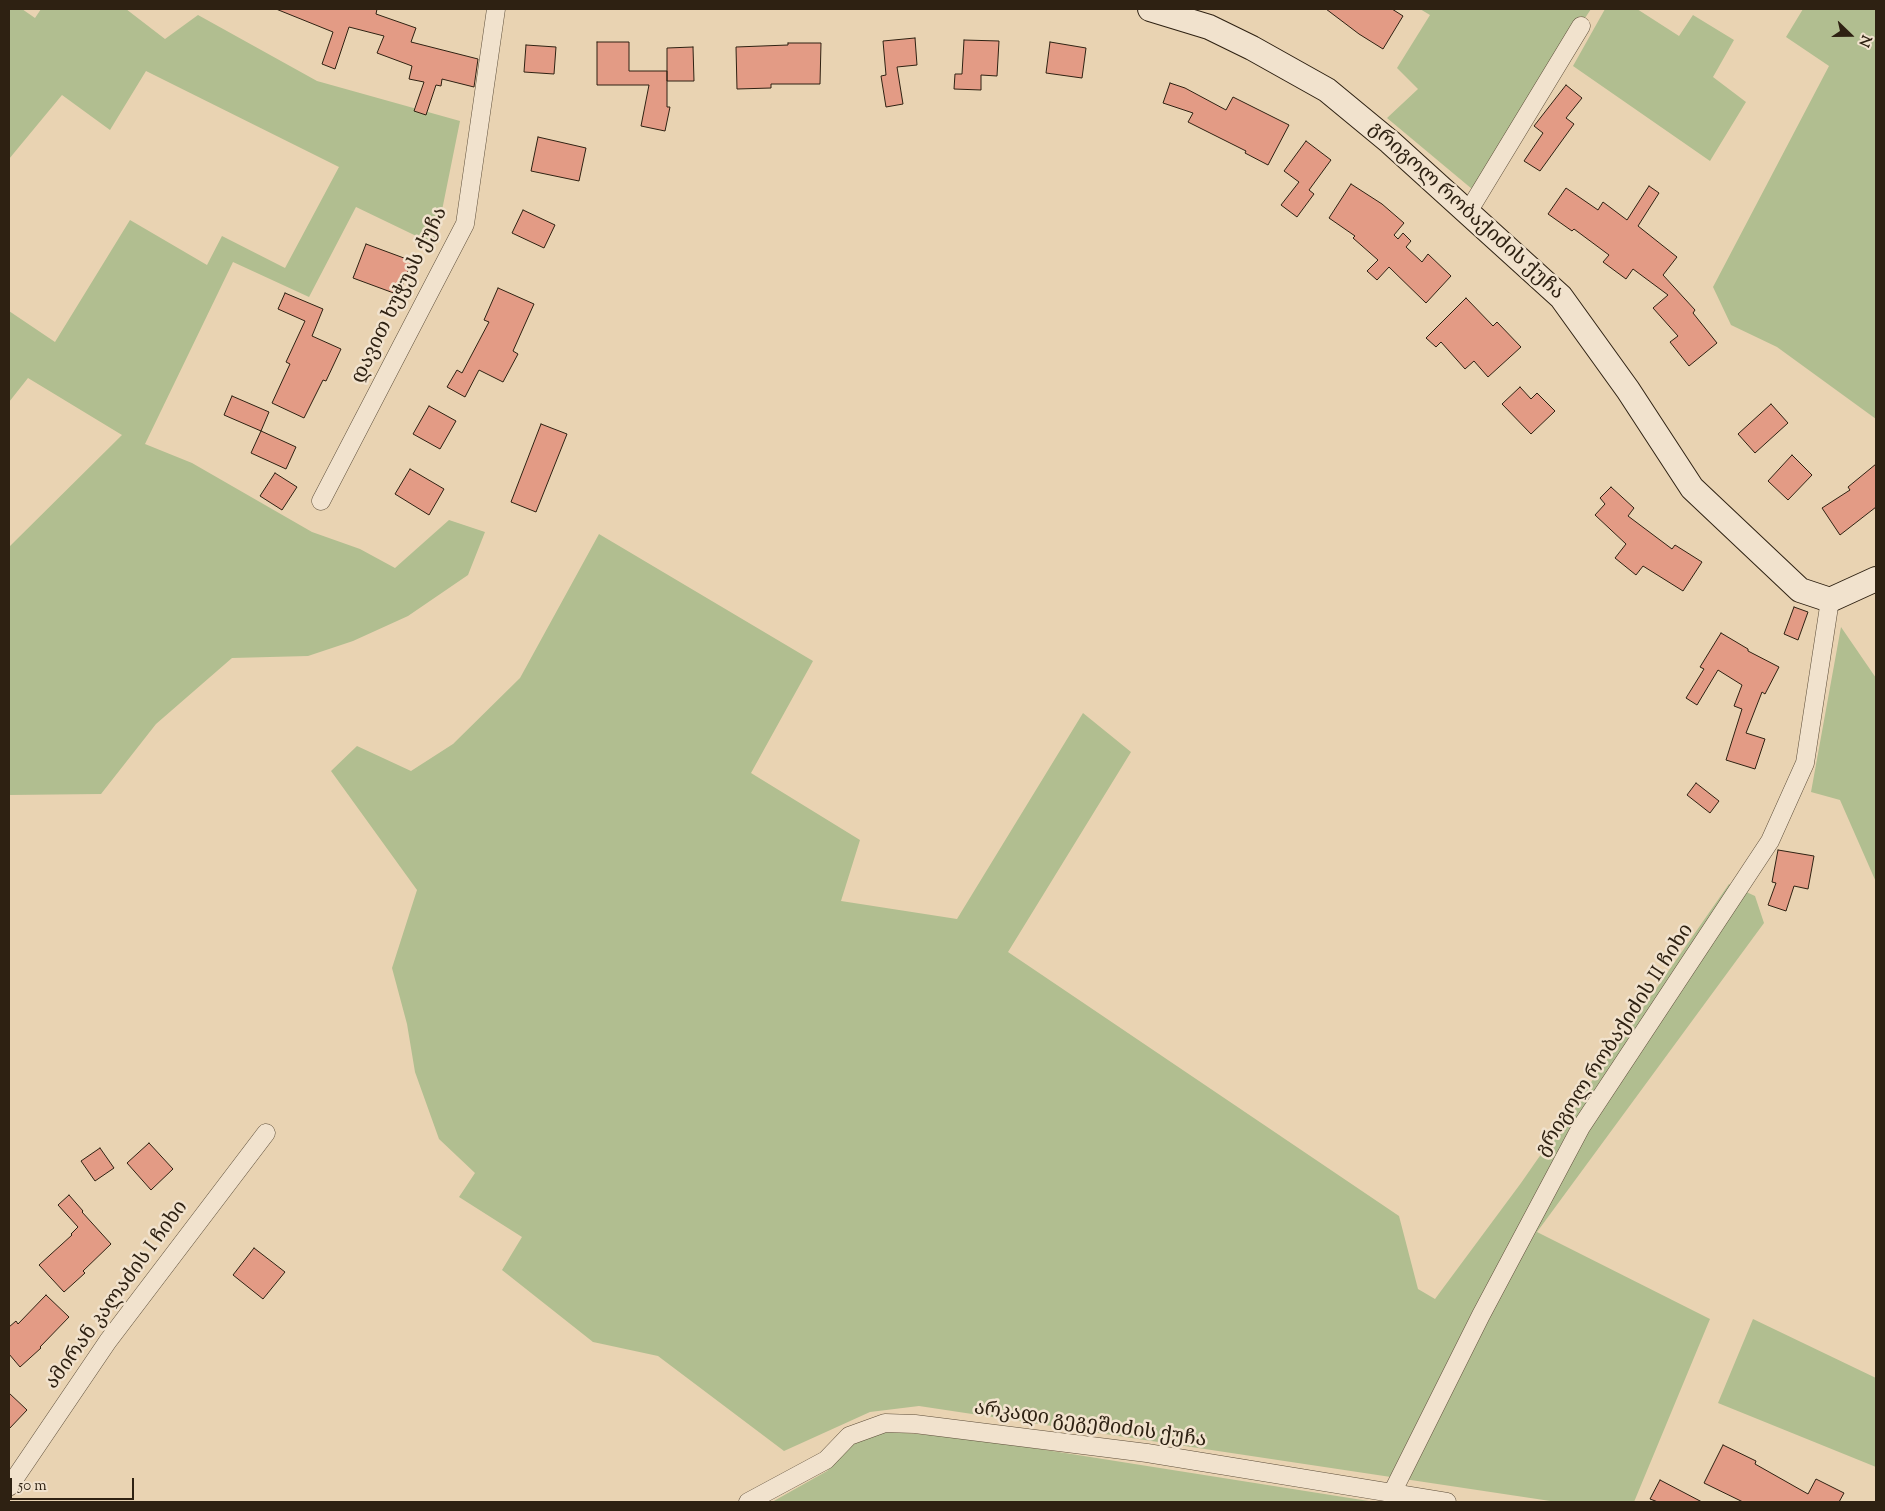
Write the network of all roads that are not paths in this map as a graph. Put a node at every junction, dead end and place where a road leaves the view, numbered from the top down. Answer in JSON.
{"nodes":[{"id":1,"x":496,"y":9,"type":"edge"},
{"id":2,"x":1160,"y":10,"type":"edge"},
{"id":3,"x":1581,"y":26,"type":"dead end"},
{"id":4,"x":1468,"y":212,"type":"junction"},
{"id":5,"x":321,"y":501,"type":"dead end"},
{"id":6,"x":1876,"y":580,"type":"edge"},
{"id":7,"x":1830,"y":600,"type":"junction"},
{"id":8,"x":266,"y":1132,"type":"dead end"},
{"id":9,"x":9,"y":1488,"type":"edge"},
{"id":10,"x":1392,"y":1493,"type":"junction"},
{"id":11,"x":748,"y":1502,"type":"edge"},
{"id":12,"x":1447,"y":1502,"type":"edge"}],
"edges":[{"from":1,"to":5,"type":"street","name":"დავით ხუჭუას ქუჩა"},
{"from":2,"to":4,"type":"street","name":"გრიგოლ რობაქიძის ქუჩა"},
{"from":3,"to":4,"type":"street"},
{"from":4,"to":7,"type":"street","name":"გრიგოლ რობაქიძის ქუჩა"},
{"from":6,"to":7,"type":"street"},
{"from":7,"to":10,"type":"street","name":"გრიგოლ რობაქიძის II ჩიხი"},
{"from":8,"to":9,"type":"street","name":"ამირან კალაძის I ჩიხი"},
{"from":10,"to":11,"type":"street","name":"არკადი გეგეშიძის ქუჩა"},
{"from":10,"to":12,"type":"street","name":"არკადი გეგეშიძის ქუჩა"}]}
